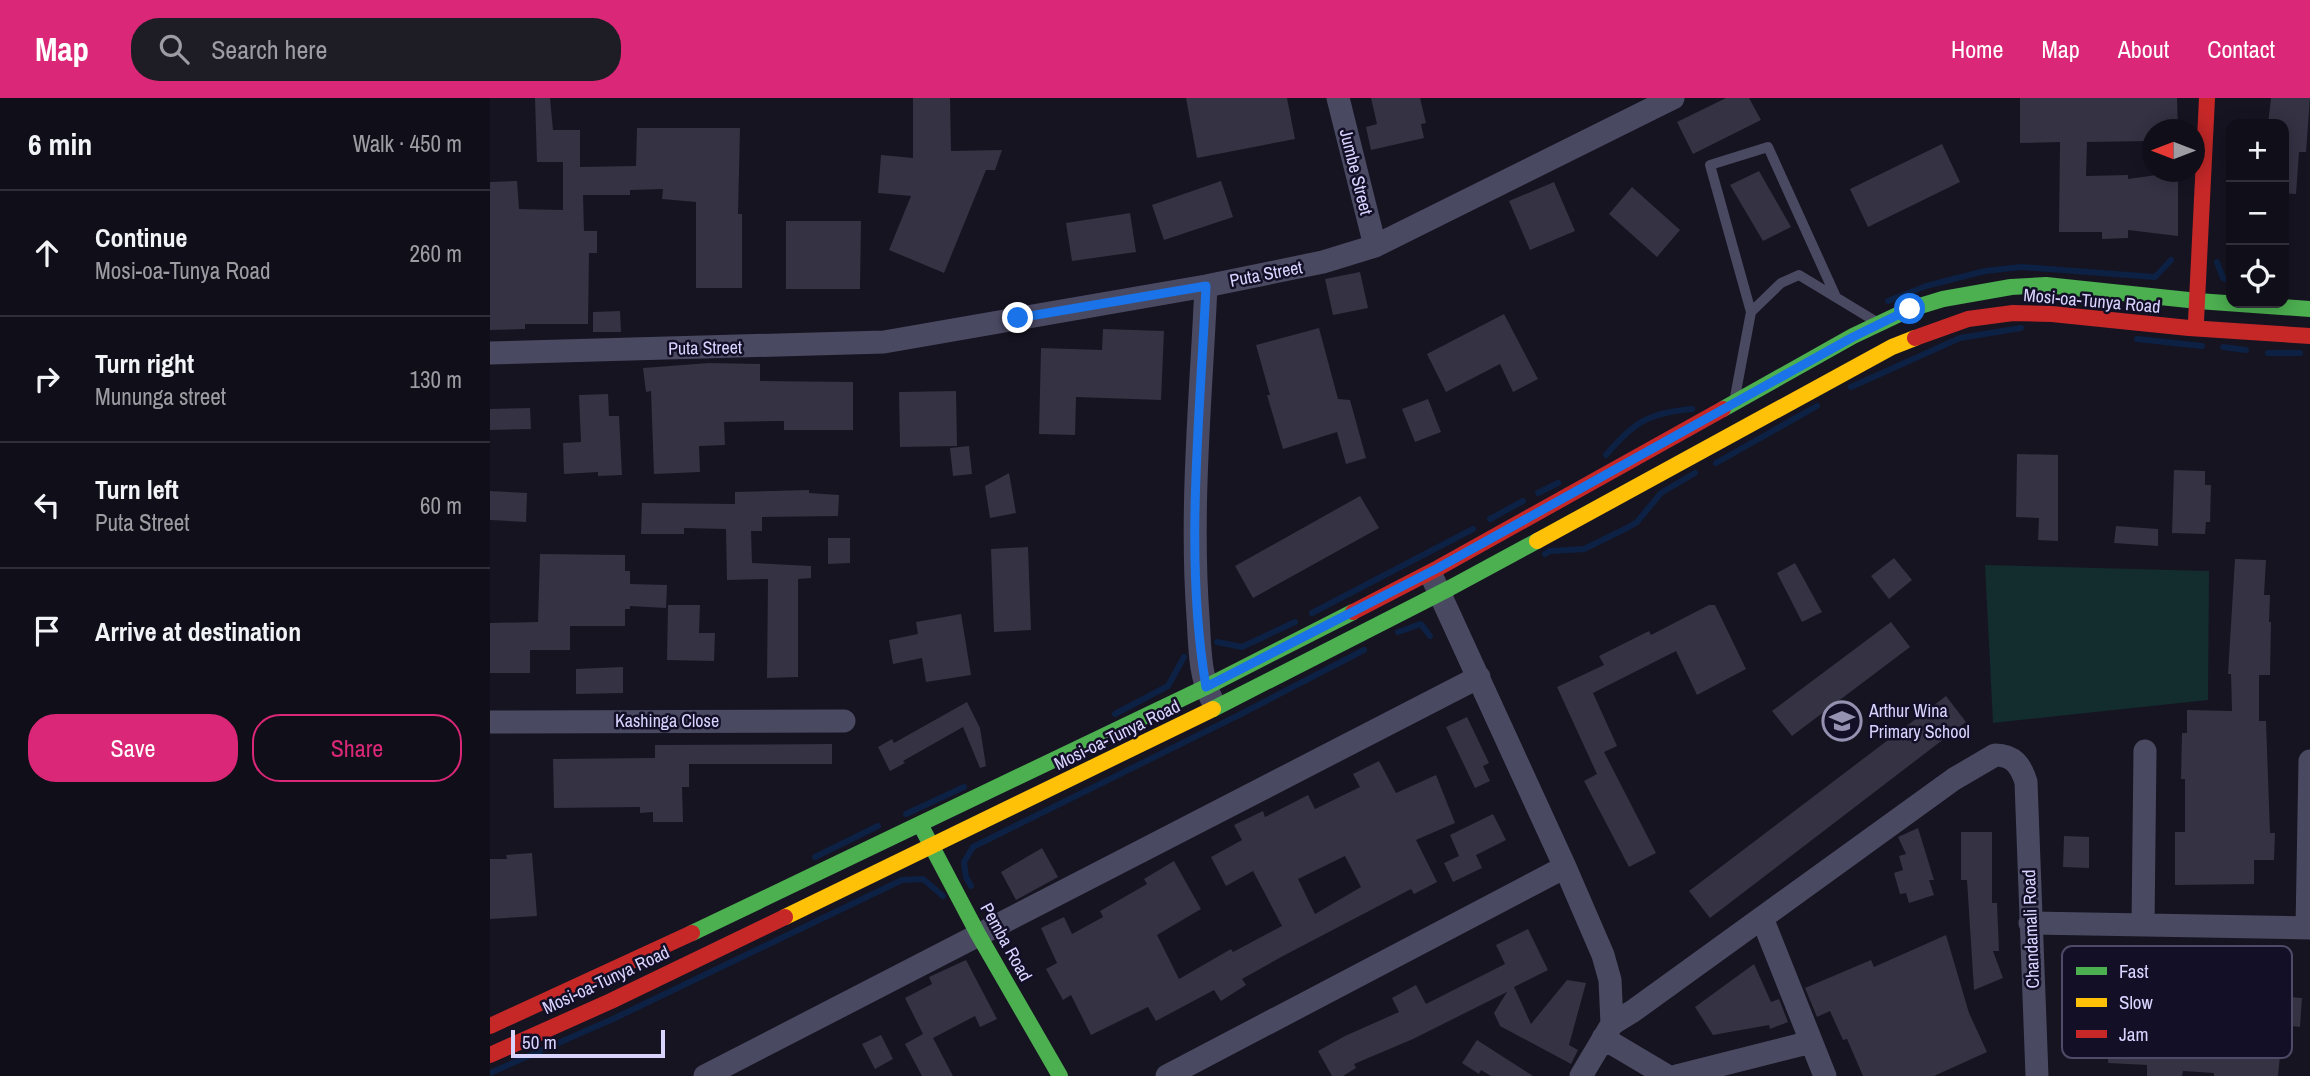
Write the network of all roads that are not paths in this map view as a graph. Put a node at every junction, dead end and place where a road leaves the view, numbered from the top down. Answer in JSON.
{"nodes":[{"id":1,"x":1338,"y":98,"type":"edge"},
{"id":2,"x":1673,"y":98,"type":"edge"},
{"id":3,"x":2207,"y":98,"type":"edge"},
{"id":4,"x":1375,"y":246,"type":"junction"},
{"id":5,"x":1206,"y":286,"type":"junction"},
{"id":6,"x":1836,"y":297,"type":"junction"},
{"id":7,"x":2198,"y":301,"type":"junction"},
{"id":8,"x":2310,"y":309,"type":"edge"},
{"id":9,"x":1751,"y":312,"type":"junction"},
{"id":10,"x":1878,"y":323,"type":"junction"},
{"id":11,"x":2195,"y":329,"type":"junction"},
{"id":12,"x":2310,"y":336,"type":"edge"},
{"id":13,"x":490,"y":353,"type":"edge"},
{"id":14,"x":1734,"y":403,"type":"junction"},
{"id":15,"x":1435,"y":582,"type":"junction"},
{"id":16,"x":1479,"y":677,"type":"junction"},
{"id":17,"x":1211,"y":698,"type":"junction"},
{"id":18,"x":844,"y":721,"type":"dead end"},
{"id":19,"x":490,"y":722,"type":"edge"},
{"id":20,"x":2145,"y":751,"type":"dead end"},
{"id":21,"x":2310,"y":761,"type":"edge"},
{"id":22,"x":921,"y":825,"type":"junction"},
{"id":23,"x":932,"y":846,"type":"junction"},
{"id":24,"x":1565,"y":866,"type":"junction"},
{"id":25,"x":1762,"y":918,"type":"junction"},
{"id":26,"x":2030,"y":923,"type":"junction"},
{"id":27,"x":2144,"y":925,"type":"junction"},
{"id":28,"x":2309,"y":928,"type":"edge"},
{"id":29,"x":978,"y":934,"type":"junction"},
{"id":30,"x":490,"y":1026,"type":"edge"},
{"id":31,"x":1607,"y":1031,"type":"junction"},
{"id":32,"x":1811,"y":1042,"type":"junction"},
{"id":33,"x":490,"y":1055,"type":"edge"},
{"id":34,"x":705,"y":1076,"type":"edge"},
{"id":35,"x":1060,"y":1076,"type":"edge"},
{"id":36,"x":1167,"y":1076,"type":"edge"},
{"id":37,"x":1581,"y":1076,"type":"edge"},
{"id":38,"x":1667,"y":1076,"type":"edge"},
{"id":39,"x":1677,"y":1076,"type":"edge"},
{"id":40,"x":1825,"y":1076,"type":"edge"},
{"id":41,"x":2037,"y":1076,"type":"edge"}],
"edges":[{"from":1,"to":4,"type":"street","name":"Jumbe Street"},
{"from":2,"to":4,"type":"street","name":"Puta Street"},
{"from":3,"to":7,"type":"main road"},
{"from":4,"to":5,"type":"street","name":"Puta Street"},
{"from":5,"to":13,"type":"street","name":"Puta Street"},
{"from":5,"to":17,"type":"street"},
{"from":6,"to":9,"type":"lane"},
{"from":6,"to":9,"type":"lane"},
{"from":6,"to":10,"type":"lane"},
{"from":7,"to":8,"type":"main road","name":"Mosi-oa-Tunya Road"},
{"from":7,"to":10,"type":"main road","name":"Mosi-oa-Tunya Road"},
{"from":7,"to":11,"type":"main road"},
{"from":9,"to":14,"type":"lane"},
{"from":10,"to":14,"type":"main road","name":"Mosi-oa-Tunya Road"},
{"from":11,"to":12,"type":"main road","name":"Mosi-oa-Tunya Road"},
{"from":11,"to":15,"type":"main road","name":"Mosi-oa-Tunya Road"},
{"from":14,"to":15,"type":"main road","name":"Mosi-oa-Tunya Road"},
{"from":15,"to":16,"type":"street"},
{"from":15,"to":17,"type":"main road","name":"Mosi-oa-Tunya Road"},
{"from":15,"to":17,"type":"main road","name":"Mosi-oa-Tunya Road"},
{"from":16,"to":24,"type":"street"},
{"from":16,"to":29,"type":"street"},
{"from":17,"to":22,"type":"main road","name":"Mosi-oa-Tunya Road"},
{"from":17,"to":23,"type":"main road","name":"Mosi-oa-Tunya Road"},
{"from":18,"to":19,"type":"street","name":"Kashinga Close"},
{"from":20,"to":27,"type":"street"},
{"from":21,"to":28,"type":"street"},
{"from":22,"to":23,"type":"main road","name":"Pemba Road"},
{"from":22,"to":30,"type":"main road","name":"Mosi-oa-Tunya Road"},
{"from":23,"to":29,"type":"main road","name":"Pemba Road"},
{"from":23,"to":33,"type":"main road","name":"Mosi-oa-Tunya Road"},
{"from":24,"to":31,"type":"street"},
{"from":24,"to":36,"type":"street"},
{"from":25,"to":26,"type":"street","name":"Chandamali Road"},
{"from":25,"to":31,"type":"street"},
{"from":25,"to":32,"type":"street"},
{"from":26,"to":27,"type":"street"},
{"from":26,"to":41,"type":"street","name":"Chandamali Road"},
{"from":27,"to":28,"type":"street"},
{"from":29,"to":34,"type":"street"},
{"from":29,"to":35,"type":"main road","name":"Pemba Road"},
{"from":31,"to":37,"type":"street"},
{"from":31,"to":38,"type":"street"},
{"from":32,"to":39,"type":"street"},
{"from":32,"to":40,"type":"street"}]}
